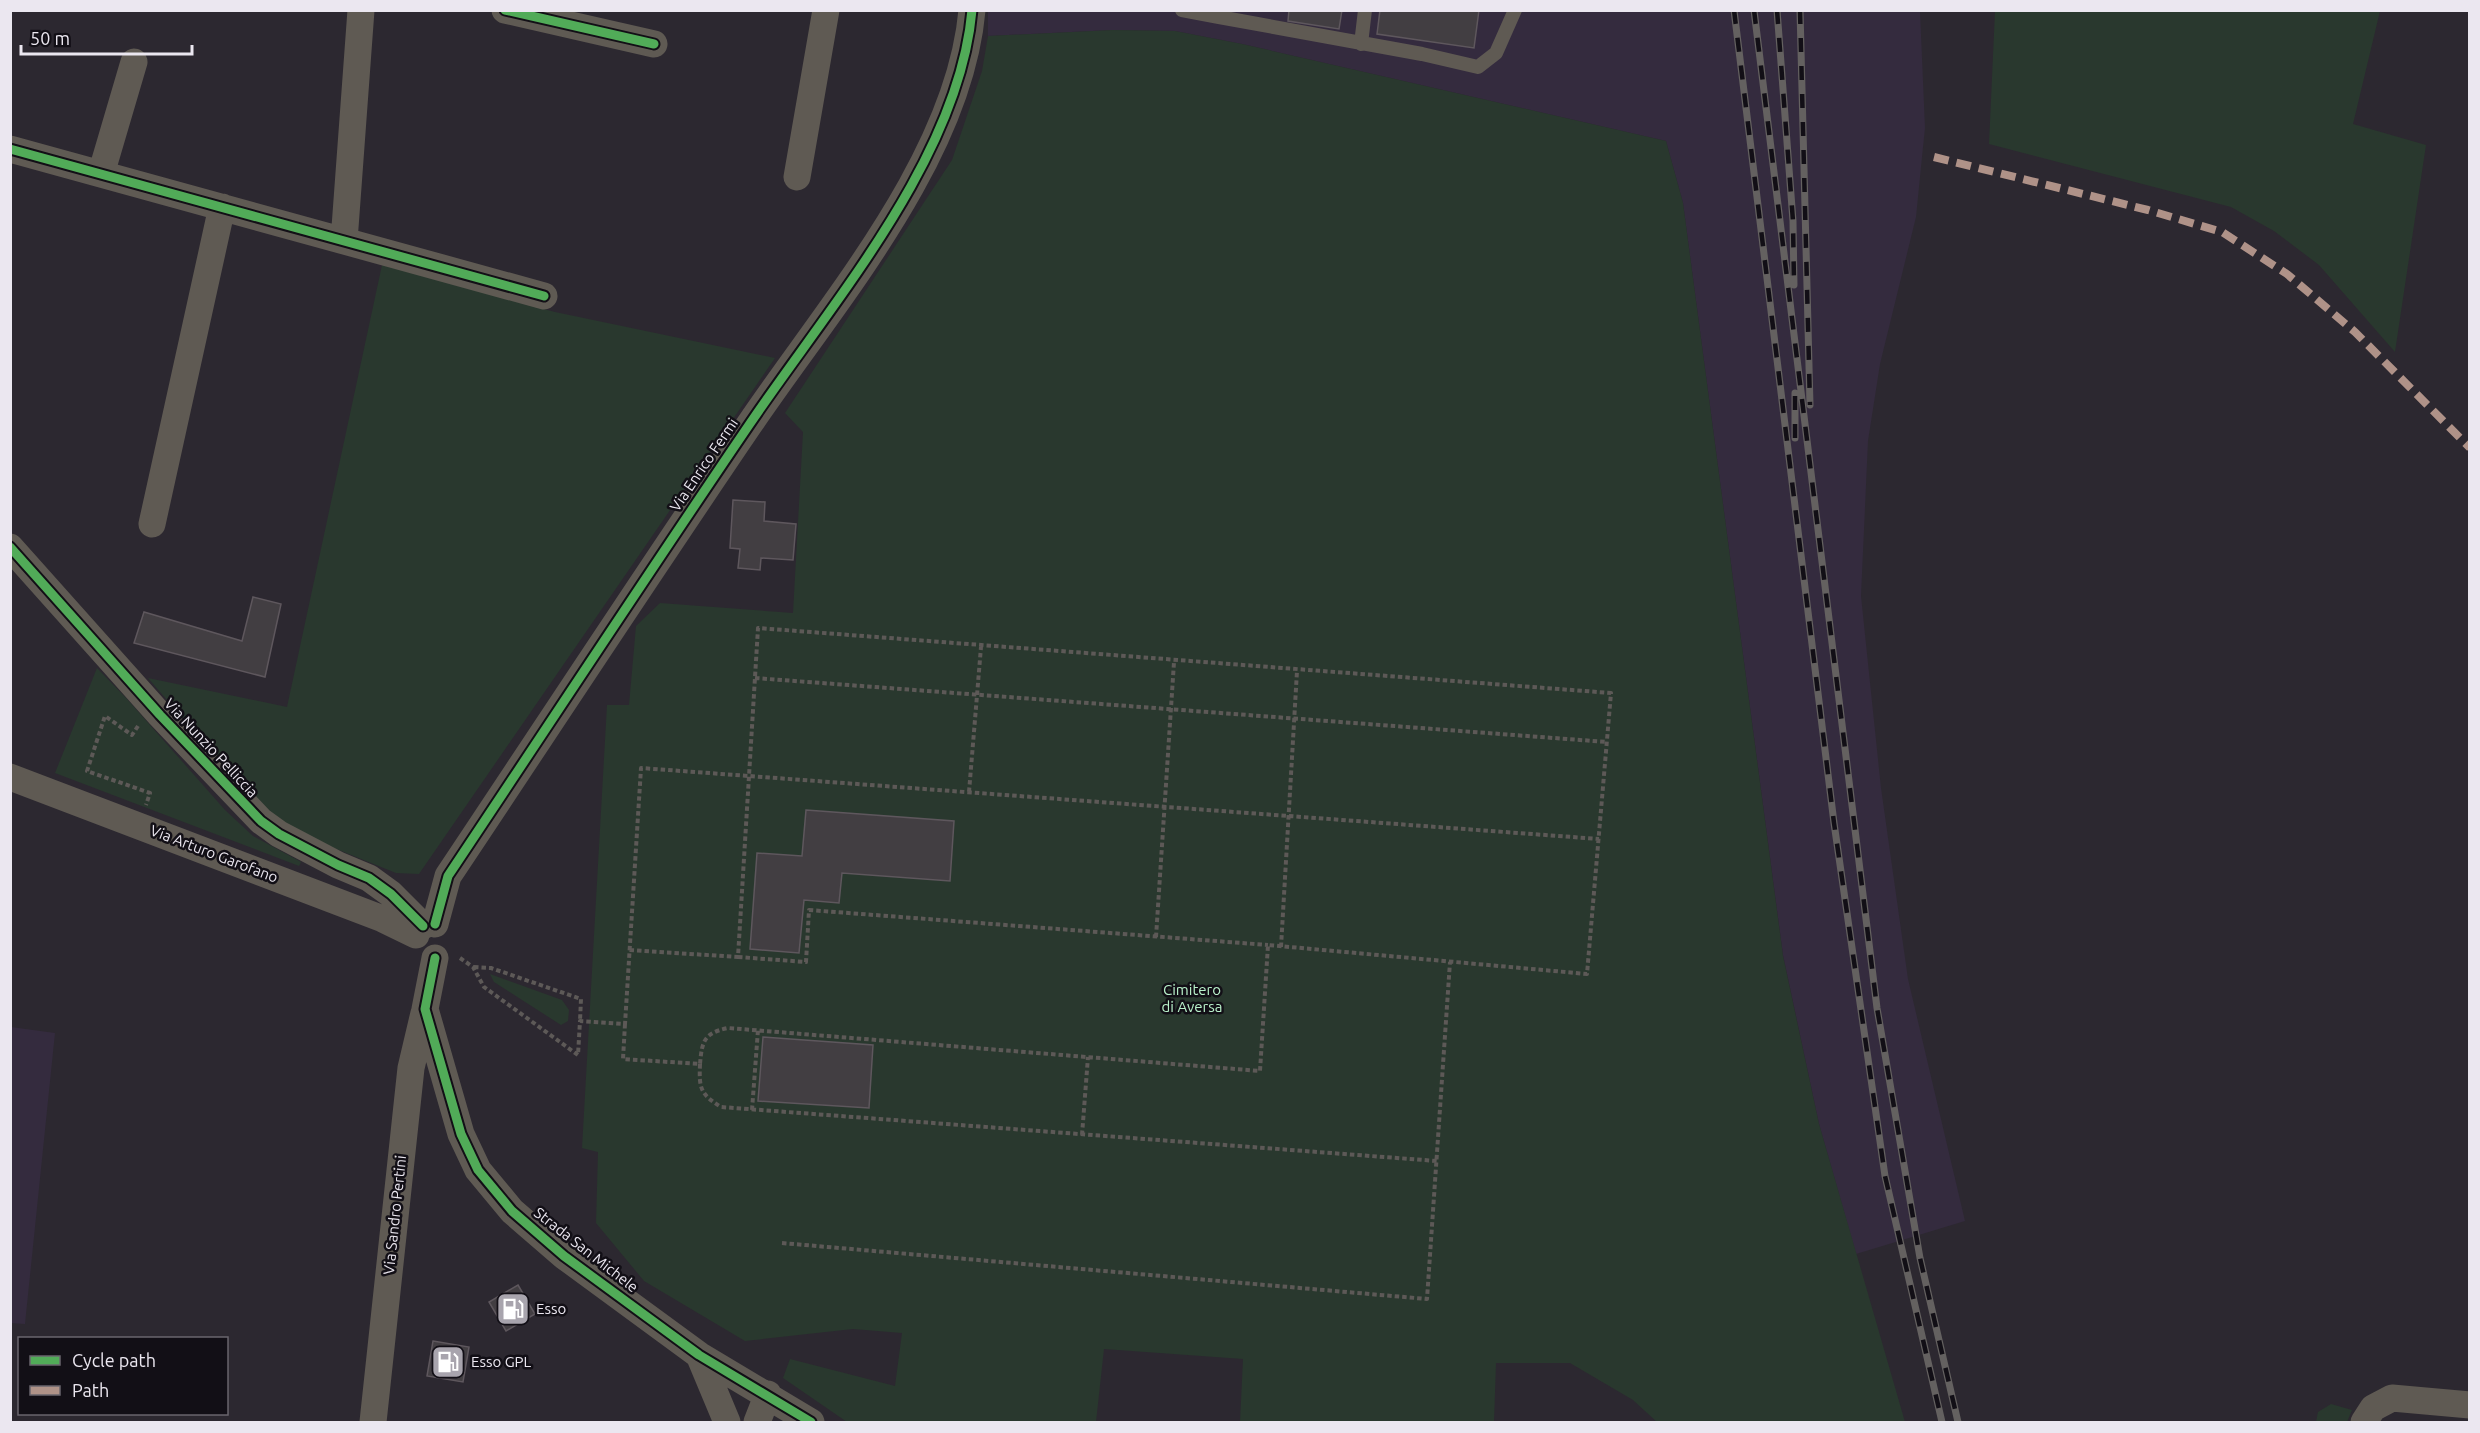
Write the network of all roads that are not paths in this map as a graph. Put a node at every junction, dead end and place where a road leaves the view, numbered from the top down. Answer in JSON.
{"nodes":[{"id":1,"x":361,"y":10,"type":"edge"},
{"id":2,"x":506,"y":10,"type":"edge"},
{"id":3,"x":826,"y":10,"type":"edge"},
{"id":4,"x":1182,"y":10,"type":"edge"},
{"id":5,"x":1365,"y":10,"type":"edge"},
{"id":6,"x":1515,"y":10,"type":"edge"},
{"id":7,"x":966,"y":13,"type":"edge"},
{"id":8,"x":1219,"y":14,"type":"edge"},
{"id":9,"x":654,"y":44,"type":"dead end"},
{"id":10,"x":1361,"y":44,"type":"junction"},
{"id":11,"x":134,"y":62,"type":"dead end"},
{"id":12,"x":10,"y":149,"type":"edge"},
{"id":13,"x":101,"y":174,"type":"junction"},
{"id":14,"x":797,"y":177,"type":"dead end"},
{"id":15,"x":222,"y":207,"type":"junction"},
{"id":16,"x":345,"y":241,"type":"junction"},
{"id":17,"x":544,"y":296,"type":"dead end"},
{"id":18,"x":152,"y":524,"type":"dead end"},
{"id":19,"x":10,"y":547,"type":"edge"},
{"id":20,"x":10,"y":777,"type":"edge"},
{"id":21,"x":424,"y":928,"type":"junction"},
{"id":22,"x":435,"y":958,"type":"joint"},
{"id":23,"x":425,"y":1009,"type":"junction"},
{"id":24,"x":699,"y":1355,"type":"junction"},
{"id":25,"x":768,"y":1394,"type":"junction"},
{"id":26,"x":2469,"y":1405,"type":"edge"},
{"id":27,"x":373,"y":1422,"type":"edge"},
{"id":28,"x":727,"y":1422,"type":"edge"},
{"id":29,"x":757,"y":1422,"type":"edge"},
{"id":30,"x":812,"y":1422,"type":"edge"},
{"id":31,"x":2364,"y":1422,"type":"edge"}],
"edges":[{"from":1,"to":16,"type":"street"},
{"from":2,"to":9,"type":"street"},
{"from":3,"to":14,"type":"street"},
{"from":4,"to":8,"type":"lane"},
{"from":5,"to":10,"type":"lane"},
{"from":6,"to":10,"type":"lane"},
{"from":7,"to":21,"type":"street","name":"Via Enrico Fermi"},
{"from":8,"to":10,"type":"lane"},
{"from":11,"to":13,"type":"street"},
{"from":12,"to":13,"type":"street"},
{"from":13,"to":15,"type":"street"},
{"from":15,"to":16,"type":"street"},
{"from":15,"to":18,"type":"street"},
{"from":16,"to":17,"type":"street"},
{"from":19,"to":21,"type":"street","name":"Via Nunzio Pelliccia"},
{"from":20,"to":21,"type":"street","name":"Via Arturo Garofano"},
{"from":21,"to":22,"type":"street","name":"Via Nunzio Pelliccia"},
{"from":22,"to":23,"type":"street","name":"Strada San Michele"},
{"from":23,"to":24,"type":"street","name":"Strada San Michele"},
{"from":23,"to":27,"type":"street","name":"Via Sandro Pertini"},
{"from":24,"to":25,"type":"street","name":"Strada San Michele"},
{"from":24,"to":28,"type":"street"},
{"from":25,"to":29,"type":"street"},
{"from":25,"to":30,"type":"street","name":"Strada San Michele"},
{"from":26,"to":31,"type":"street"}]}
